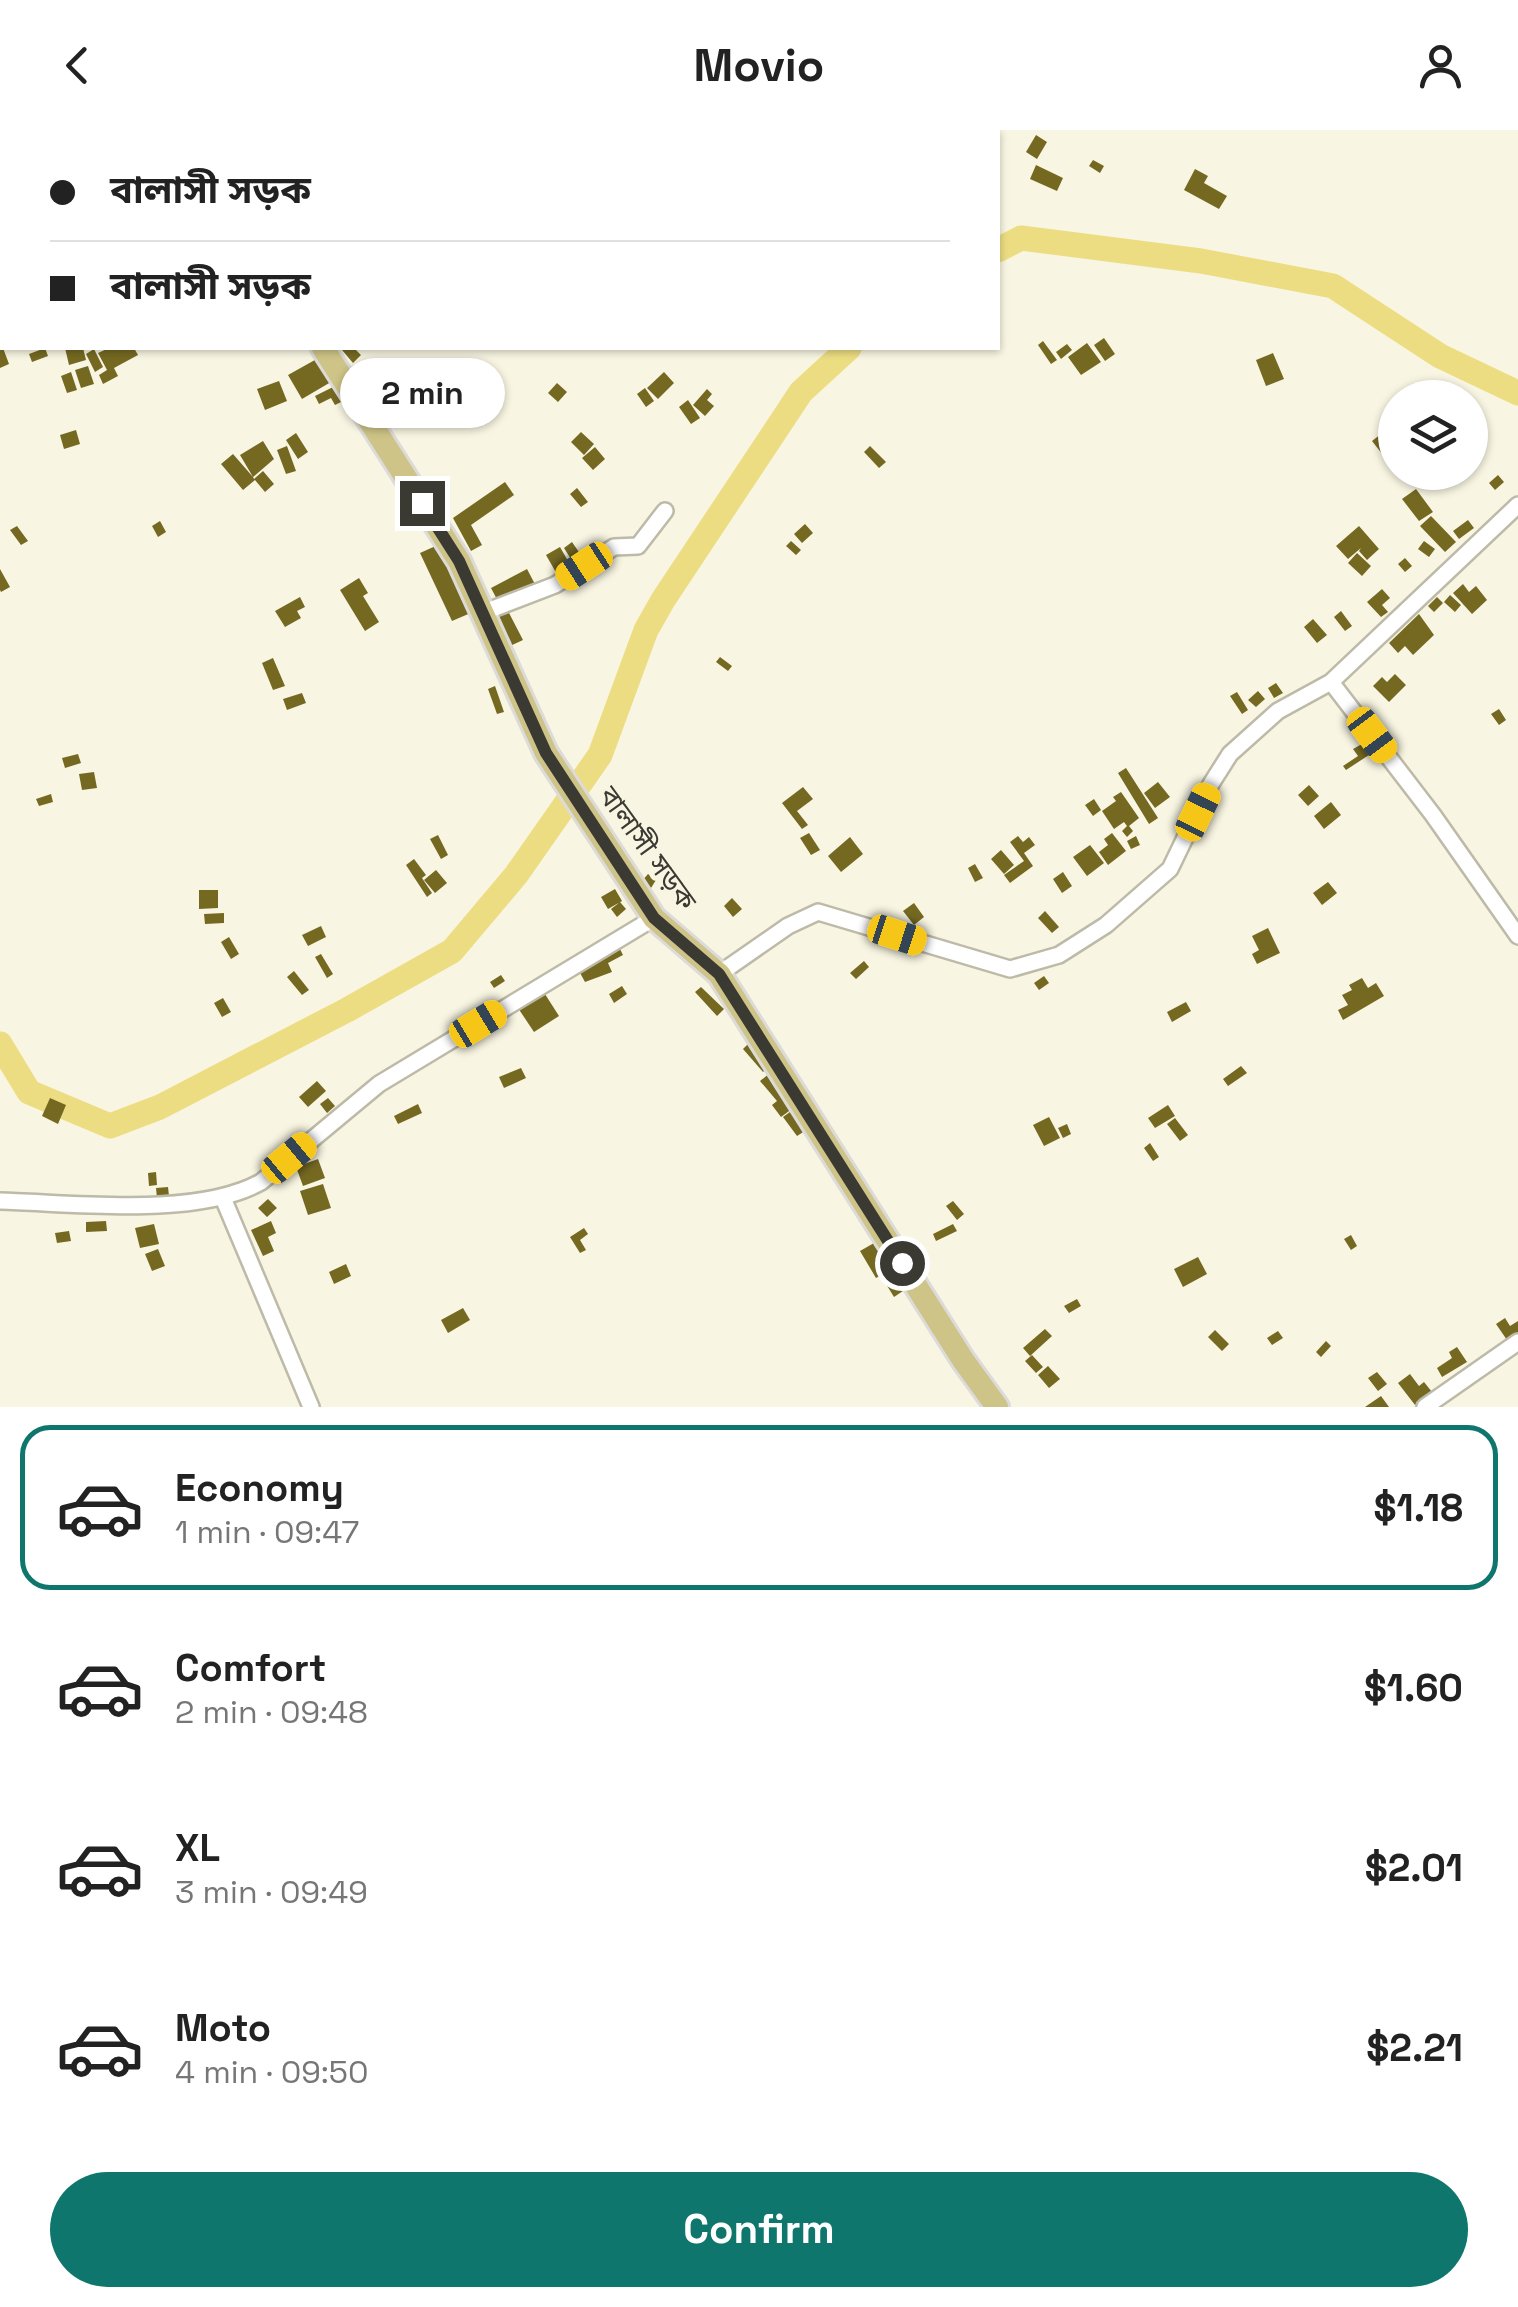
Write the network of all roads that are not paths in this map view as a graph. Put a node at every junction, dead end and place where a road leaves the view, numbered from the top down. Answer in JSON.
{"nodes":[{"id":1,"x":324,"y":350,"type":"edge"},
{"id":2,"x":1518,"y":505,"type":"edge"},
{"id":3,"x":665,"y":511,"type":"dead end"},
{"id":4,"x":482,"y":612,"type":"junction"},
{"id":5,"x":1332,"y":682,"type":"junction"},
{"id":6,"x":654,"y":918,"type":"junction"},
{"id":7,"x":1518,"y":936,"type":"edge"},
{"id":8,"x":719,"y":974,"type":"junction"},
{"id":9,"x":223,"y":1198,"type":"junction"},
{"id":10,"x":0,"y":1201,"type":"edge"},
{"id":11,"x":1518,"y":1342,"type":"edge"},
{"id":12,"x":312,"y":1407,"type":"edge"},
{"id":13,"x":997,"y":1407,"type":"edge"},
{"id":14,"x":1425,"y":1407,"type":"edge"}],
"edges":[{"from":1,"to":4,"type":"main road","name":"বালাসী সড়ক"},
{"from":2,"to":5,"type":"street"},
{"from":3,"to":4,"type":"street"},
{"from":4,"to":6,"type":"main road","name":"বালাসী সড়ক"},
{"from":5,"to":7,"type":"street"},
{"from":5,"to":8,"type":"street"},
{"from":6,"to":8,"type":"main road","name":"বালাসী সড়ক"},
{"from":6,"to":9,"type":"street"},
{"from":8,"to":13,"type":"main road","name":"বালাসী সড়ক"},
{"from":9,"to":10,"type":"street"},
{"from":9,"to":12,"type":"street"},
{"from":11,"to":14,"type":"street"}]}
